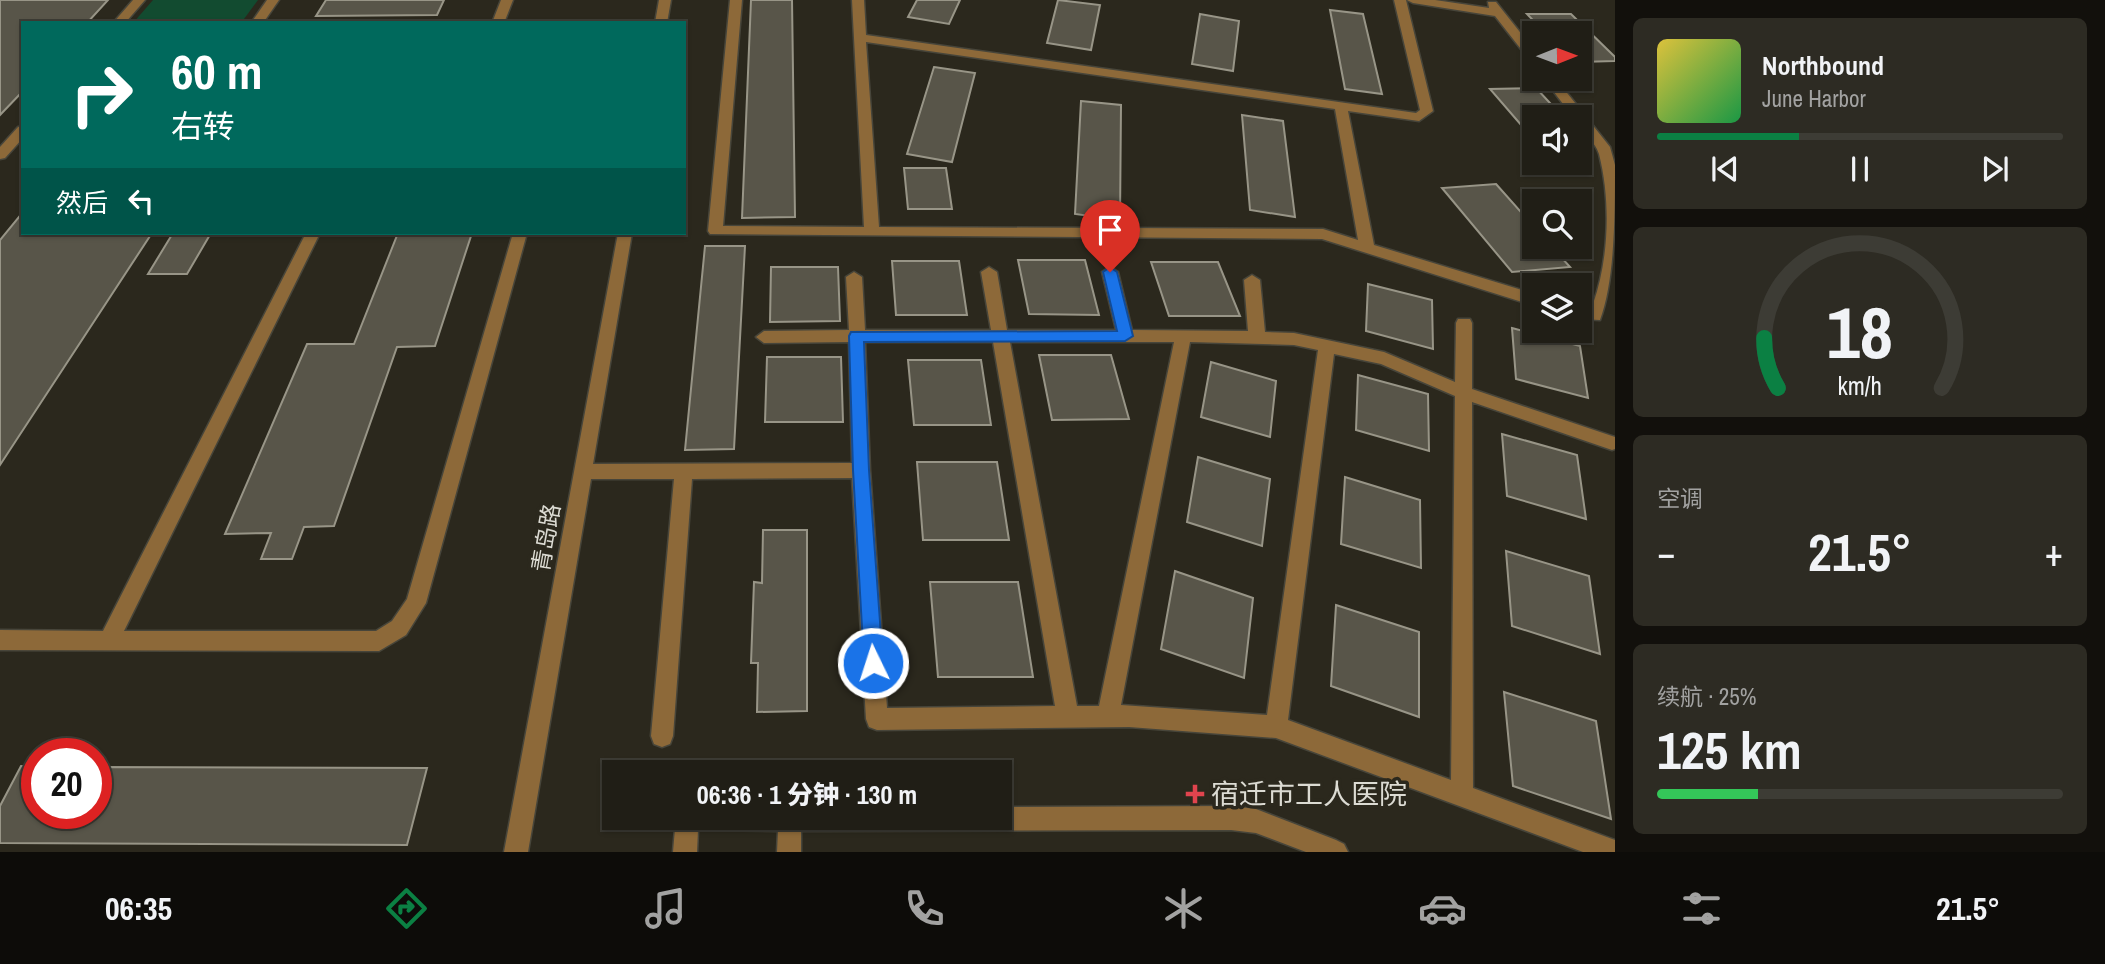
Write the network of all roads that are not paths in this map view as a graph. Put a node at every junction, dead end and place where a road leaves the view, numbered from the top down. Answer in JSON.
{"nodes":[{"id":1,"x":139,"y":0,"type":"edge"},
{"id":2,"x":273,"y":0,"type":"edge"},
{"id":3,"x":507,"y":0,"type":"edge"},
{"id":4,"x":665,"y":0,"type":"edge"},
{"id":5,"x":736,"y":0,"type":"edge"},
{"id":6,"x":858,"y":0,"type":"edge"},
{"id":7,"x":1400,"y":0,"type":"edge"},
{"id":8,"x":1413,"y":0,"type":"edge"},
{"id":9,"x":1489,"y":0,"type":"edge"},
{"id":10,"x":1499,"y":13,"type":"junction"},
{"id":11,"x":120,"y":21,"type":"edge"},
{"id":12,"x":258,"y":21,"type":"edge"},
{"id":13,"x":499,"y":21,"type":"edge"},
{"id":14,"x":661,"y":21,"type":"edge"},
{"id":15,"x":860,"y":38,"type":"junction"},
{"id":16,"x":1522,"y":43,"type":"edge"},
{"id":17,"x":1559,"y":91,"type":"edge"},
{"id":18,"x":1570,"y":105,"type":"edge"},
{"id":19,"x":1341,"y":107,"type":"junction"},
{"id":20,"x":21,"y":132,"type":"edge"},
{"id":21,"x":1592,"y":133,"type":"edge"},
{"id":22,"x":0,"y":155,"type":"edge"},
{"id":23,"x":1613,"y":181,"type":"edge"},
{"id":24,"x":872,"y":232,"type":"junction"},
{"id":25,"x":312,"y":235,"type":"edge"},
{"id":26,"x":519,"y":235,"type":"edge"},
{"id":27,"x":625,"y":235,"type":"edge"},
{"id":28,"x":1367,"y":248,"type":"junction"},
{"id":29,"x":989,"y":272,"type":"dead end"},
{"id":30,"x":1110,"y":272,"type":"dead end"},
{"id":31,"x":854,"y":277,"type":"dead end"},
{"id":32,"x":1252,"y":280,"type":"dead end"},
{"id":33,"x":1522,"y":296,"type":"edge"},
{"id":34,"x":1592,"y":316,"type":"edge"},
{"id":35,"x":1464,"y":323,"type":"dead end"},
{"id":36,"x":856,"y":336,"type":"junction"},
{"id":37,"x":1001,"y":336,"type":"junction"},
{"id":38,"x":1125,"y":336,"type":"junction"},
{"id":39,"x":1183,"y":336,"type":"junction"},
{"id":40,"x":764,"y":337,"type":"dead end"},
{"id":41,"x":1257,"y":337,"type":"junction"},
{"id":42,"x":1326,"y":345,"type":"junction"},
{"id":43,"x":1462,"y":392,"type":"junction"},
{"id":44,"x":1612,"y":443,"type":"dead end"},
{"id":45,"x":861,"y":470,"type":"junction"},
{"id":46,"x":684,"y":471,"type":"junction"},
{"id":47,"x":583,"y":472,"type":"junction"},
{"id":48,"x":0,"y":640,"type":"edge"},
{"id":49,"x":109,"y":640,"type":"junction"},
{"id":50,"x":1068,"y":717,"type":"junction"},
{"id":51,"x":1108,"y":717,"type":"junction"},
{"id":52,"x":1276,"y":727,"type":"junction"},
{"id":53,"x":662,"y":736,"type":"dead end"},
{"id":54,"x":1462,"y":796,"type":"junction"},
{"id":55,"x":1012,"y":818,"type":"edge"},
{"id":56,"x":686,"y":830,"type":"edge"},
{"id":57,"x":790,"y":830,"type":"edge"},
{"id":58,"x":516,"y":852,"type":"edge"},
{"id":59,"x":685,"y":852,"type":"edge"},
{"id":60,"x":789,"y":852,"type":"edge"},
{"id":61,"x":1336,"y":852,"type":"edge"},
{"id":62,"x":1615,"y":852,"type":"edge"}],
"edges":[{"from":1,"to":11,"type":"street"},
{"from":2,"to":12,"type":"street"},
{"from":3,"to":13,"type":"street"},
{"from":4,"to":14,"type":"street"},
{"from":5,"to":24,"type":"street"},
{"from":6,"to":15,"type":"street"},
{"from":7,"to":19,"type":"street"},
{"from":8,"to":10,"type":"street"},
{"from":9,"to":10,"type":"street"},
{"from":10,"to":16,"type":"street"},
{"from":15,"to":19,"type":"street"},
{"from":15,"to":24,"type":"street"},
{"from":17,"to":18,"type":"street"},
{"from":19,"to":28,"type":"street"},
{"from":20,"to":22,"type":"street"},
{"from":21,"to":23,"type":"street"},
{"from":23,"to":34,"type":"street"},
{"from":24,"to":28,"type":"street"},
{"from":25,"to":49,"type":"street"},
{"from":26,"to":49,"type":"street"},
{"from":27,"to":47,"type":"street","name":"青岛路"},
{"from":28,"to":33,"type":"street"},
{"from":29,"to":37,"type":"street"},
{"from":30,"to":38,"type":"street"},
{"from":31,"to":36,"type":"street"},
{"from":32,"to":41,"type":"street"},
{"from":35,"to":43,"type":"street"},
{"from":36,"to":37,"type":"street"},
{"from":36,"to":40,"type":"street"},
{"from":36,"to":45,"type":"street"},
{"from":37,"to":38,"type":"street"},
{"from":37,"to":50,"type":"street"},
{"from":38,"to":39,"type":"street"},
{"from":39,"to":41,"type":"street"},
{"from":39,"to":51,"type":"street"},
{"from":41,"to":42,"type":"street"},
{"from":42,"to":43,"type":"street"},
{"from":42,"to":52,"type":"street"},
{"from":43,"to":44,"type":"street"},
{"from":43,"to":54,"type":"street"},
{"from":45,"to":46,"type":"street"},
{"from":45,"to":50,"type":"street"},
{"from":46,"to":47,"type":"street"},
{"from":46,"to":53,"type":"street"},
{"from":47,"to":58,"type":"street","name":"青岛路"},
{"from":48,"to":49,"type":"street"},
{"from":50,"to":51,"type":"street"},
{"from":51,"to":52,"type":"street"},
{"from":52,"to":54,"type":"street"},
{"from":54,"to":62,"type":"street"},
{"from":55,"to":61,"type":"street"},
{"from":56,"to":59,"type":"street"},
{"from":57,"to":60,"type":"street"}]}
